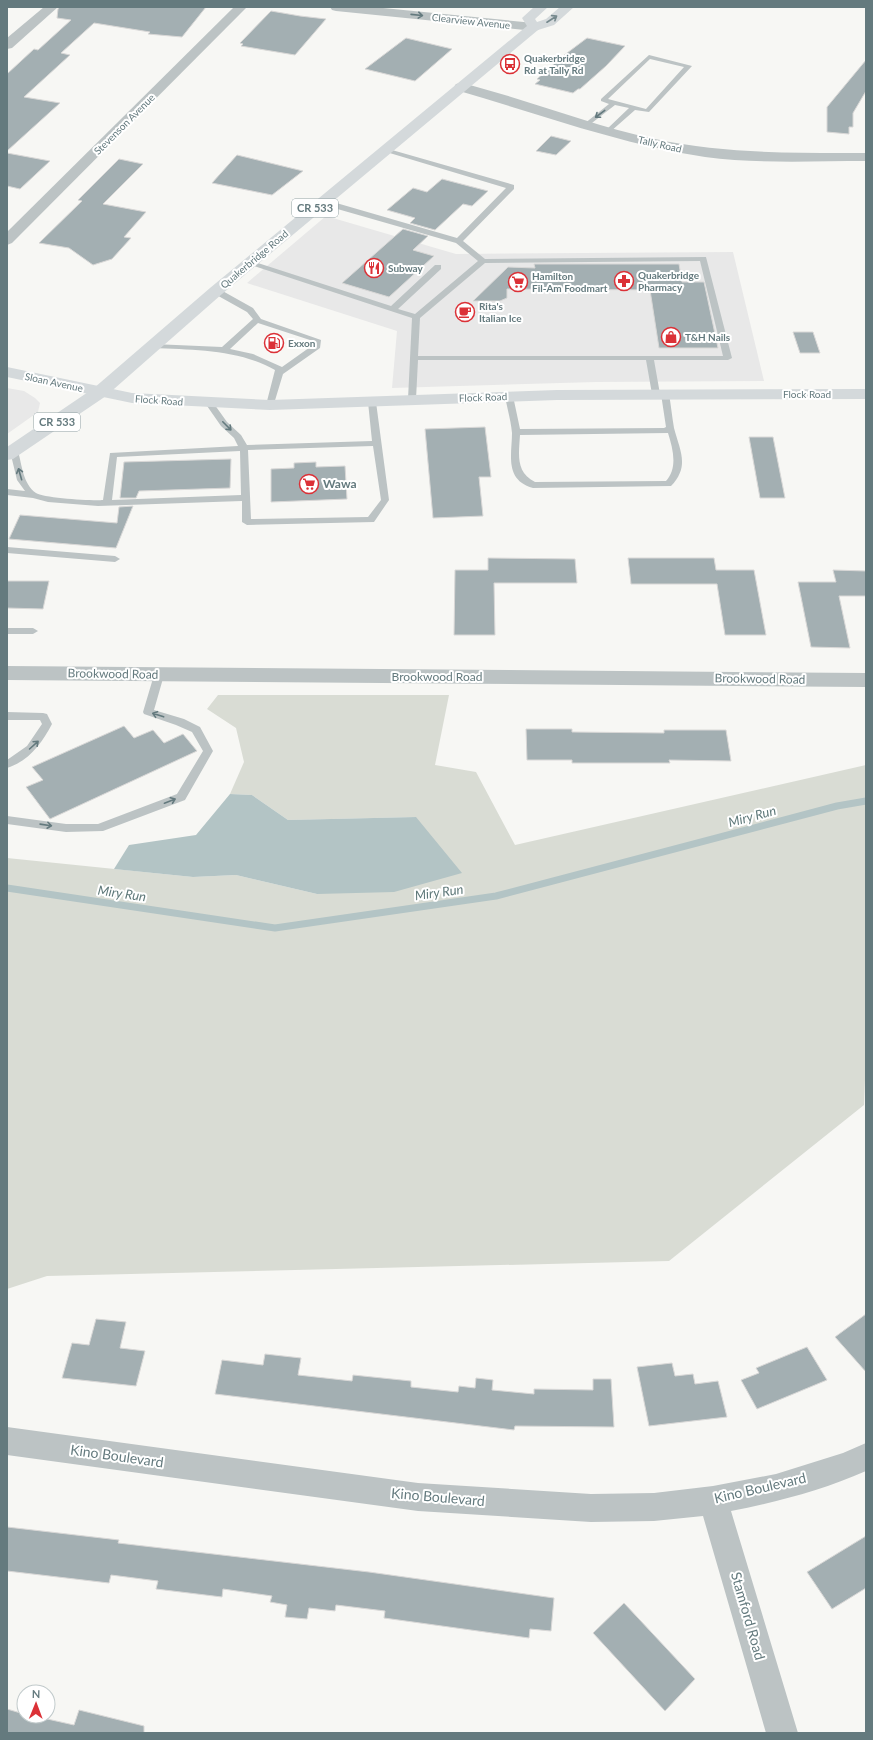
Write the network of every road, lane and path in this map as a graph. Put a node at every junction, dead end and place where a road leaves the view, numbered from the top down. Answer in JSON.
{"nodes":[{"id":1,"x":52,"y":7,"type":"edge"},
{"id":2,"x":241,"y":7,"type":"edge"},
{"id":3,"x":336,"y":7,"type":"edge"},
{"id":4,"x":542,"y":7,"type":"edge"},
{"id":5,"x":568,"y":7,"type":"edge"},
{"id":6,"x":534,"y":27,"type":"junction"},
{"id":7,"x":7,"y":45,"type":"edge"},
{"id":8,"x":461,"y":87,"type":"junction"},
{"id":9,"x":614,"y":103,"type":"junction"},
{"id":10,"x":633,"y":108,"type":"junction"},
{"id":11,"x":586,"y":125,"type":"junction"},
{"id":12,"x":608,"y":131,"type":"junction"},
{"id":13,"x":386,"y":150,"type":"junction"},
{"id":14,"x":866,"y":157,"type":"edge"},
{"id":15,"x":323,"y":202,"type":"junction"},
{"id":16,"x":7,"y":240,"type":"edge"},
{"id":17,"x":460,"y":241,"type":"junction"},
{"id":18,"x":483,"y":261,"type":"junction"},
{"id":19,"x":249,"y":263,"type":"junction"},
{"id":20,"x":438,"y":267,"type":"dead end"},
{"id":21,"x":216,"y":291,"type":"junction"},
{"id":22,"x":392,"y":310,"type":"junction"},
{"id":23,"x":416,"y":318,"type":"junction"},
{"id":24,"x":257,"y":320,"type":"junction"},
{"id":25,"x":153,"y":346,"type":"junction"},
{"id":26,"x":224,"y":350,"type":"junction"},
{"id":27,"x":414,"y":358,"type":"junction"},
{"id":28,"x":650,"y":358,"type":"junction"},
{"id":29,"x":7,"y":372,"type":"edge"},
{"id":30,"x":279,"y":373,"type":"junction"},
{"id":31,"x":100,"y":392,"type":"junction"},
{"id":32,"x":660,"y":394,"type":"junction"},
{"id":33,"x":866,"y":394,"type":"edge"},
{"id":34,"x":509,"y":396,"type":"junction"},
{"id":35,"x":412,"y":399,"type":"junction"},
{"id":36,"x":372,"y":402,"type":"junction"},
{"id":37,"x":209,"y":404,"type":"junction"},
{"id":38,"x":270,"y":405,"type":"junction"},
{"id":39,"x":670,"y":428,"type":"junction"},
{"id":40,"x":516,"y":432,"type":"junction"},
{"id":41,"x":377,"y":443,"type":"junction"},
{"id":42,"x":244,"y":448,"type":"junction"},
{"id":43,"x":11,"y":453,"type":"edge"},
{"id":44,"x":7,"y":492,"type":"edge"},
{"id":45,"x":33,"y":495,"type":"junction"},
{"id":46,"x":246,"y":498,"type":"junction"},
{"id":47,"x":107,"y":503,"type":"junction"},
{"id":48,"x":7,"y":550,"type":"edge"},
{"id":49,"x":115,"y":559,"type":"dead end"},
{"id":50,"x":7,"y":631,"type":"edge"},
{"id":51,"x":33,"y":632,"type":"dead end"},
{"id":52,"x":7,"y":673,"type":"edge"},
{"id":53,"x":159,"y":675,"type":"junction"},
{"id":54,"x":866,"y":680,"type":"edge"},
{"id":55,"x":7,"y":716,"type":"edge"},
{"id":56,"x":7,"y":764,"type":"edge"},
{"id":57,"x":7,"y":820,"type":"edge"},
{"id":58,"x":7,"y":1441,"type":"edge"},
{"id":59,"x":866,"y":1457,"type":"edge"},
{"id":60,"x":713,"y":1500,"type":"junction"},
{"id":61,"x":782,"y":1733,"type":"edge"}],
"edges":[{"from":1,"to":7,"type":"street"},
{"from":2,"to":16,"type":"street","name":"Stevenson Avenue"},
{"from":3,"to":6,"type":"street","name":"Clearview Avenue","one_way":true},
{"from":4,"to":6,"type":"main road"},
{"from":6,"to":5,"type":"main road","name":"Quakerbridge Road","number":"CR 533","one_way":true},
{"from":6,"to":8,"type":"main road","name":"Quakerbridge Road","number":"CR 533"},
{"from":8,"to":11,"type":"street","name":"Tally Road"},
{"from":8,"to":13,"type":"main road","name":"Quakerbridge Road","number":"CR 533"},
{"from":9,"to":10,"type":"lane"},
{"from":9,"to":10,"type":"lane"},
{"from":9,"to":11,"type":"lane","one_way":true},
{"from":10,"to":12,"type":"lane"},
{"from":11,"to":12,"type":"street","name":"Tally Road"},
{"from":12,"to":14,"type":"street","name":"Tally Road"},
{"from":13,"to":15,"type":"main road","name":"Quakerbridge Road","number":"CR 533"},
{"from":13,"to":17,"type":"lane"},
{"from":15,"to":17,"type":"lane"},
{"from":15,"to":19,"type":"main road","name":"Quakerbridge Road","number":"CR 533"},
{"from":17,"to":18,"type":"lane"},
{"from":18,"to":23,"type":"lane"},
{"from":18,"to":28,"type":"lane"},
{"from":19,"to":21,"type":"main road","name":"Quakerbridge Road","number":"CR 533"},
{"from":19,"to":22,"type":"lane"},
{"from":20,"to":22,"type":"lane"},
{"from":21,"to":24,"type":"lane"},
{"from":21,"to":25,"type":"main road","name":"Quakerbridge Road","number":"CR 533"},
{"from":22,"to":23,"type":"lane"},
{"from":23,"to":27,"type":"lane"},
{"from":24,"to":26,"type":"lane"},
{"from":24,"to":30,"type":"lane"},
{"from":25,"to":26,"type":"lane"},
{"from":25,"to":31,"type":"main road","name":"Quakerbridge Road","number":"CR 533"},
{"from":26,"to":30,"type":"lane"},
{"from":27,"to":28,"type":"lane"},
{"from":27,"to":35,"type":"lane"},
{"from":28,"to":32,"type":"lane"},
{"from":29,"to":31,"type":"main road","name":"Sloan Avenue"},
{"from":30,"to":38,"type":"lane"},
{"from":31,"to":37,"type":"main road","name":"Flock Road"},
{"from":31,"to":43,"type":"main road","name":"Quakerbridge Road","number":"CR 533"},
{"from":32,"to":33,"type":"main road","name":"Flock Road"},
{"from":32,"to":34,"type":"main road","name":"Flock Road"},
{"from":32,"to":39,"type":"lane"},
{"from":34,"to":35,"type":"main road","name":"Flock Road"},
{"from":34,"to":40,"type":"lane"},
{"from":35,"to":36,"type":"main road","name":"Flock Road"},
{"from":36,"to":38,"type":"main road","name":"Flock Road"},
{"from":36,"to":41,"type":"lane"},
{"from":37,"to":38,"type":"main road","name":"Flock Road"},
{"from":37,"to":42,"type":"lane","one_way":true},
{"from":39,"to":40,"type":"lane"},
{"from":39,"to":40,"type":"lane"},
{"from":41,"to":42,"type":"lane"},
{"from":41,"to":46,"type":"lane"},
{"from":42,"to":46,"type":"lane"},
{"from":42,"to":47,"type":"lane"},
{"from":45,"to":43,"type":"lane","one_way":true},
{"from":44,"to":45,"type":"lane"},
{"from":45,"to":47,"type":"lane"},
{"from":46,"to":47,"type":"lane"},
{"from":48,"to":49,"type":"lane"},
{"from":50,"to":51,"type":"lane"},
{"from":52,"to":53,"type":"street","name":"Brookwood Road"},
{"from":53,"to":54,"type":"street","name":"Brookwood Road"},
{"from":57,"to":53,"type":"lane","one_way":true},
{"from":56,"to":55,"type":"lane","one_way":true},
{"from":58,"to":60,"type":"street","name":"Kino Boulevard"},
{"from":59,"to":60,"type":"street","name":"Kino Boulevard"},
{"from":60,"to":61,"type":"street","name":"Stamford Road"}]}
